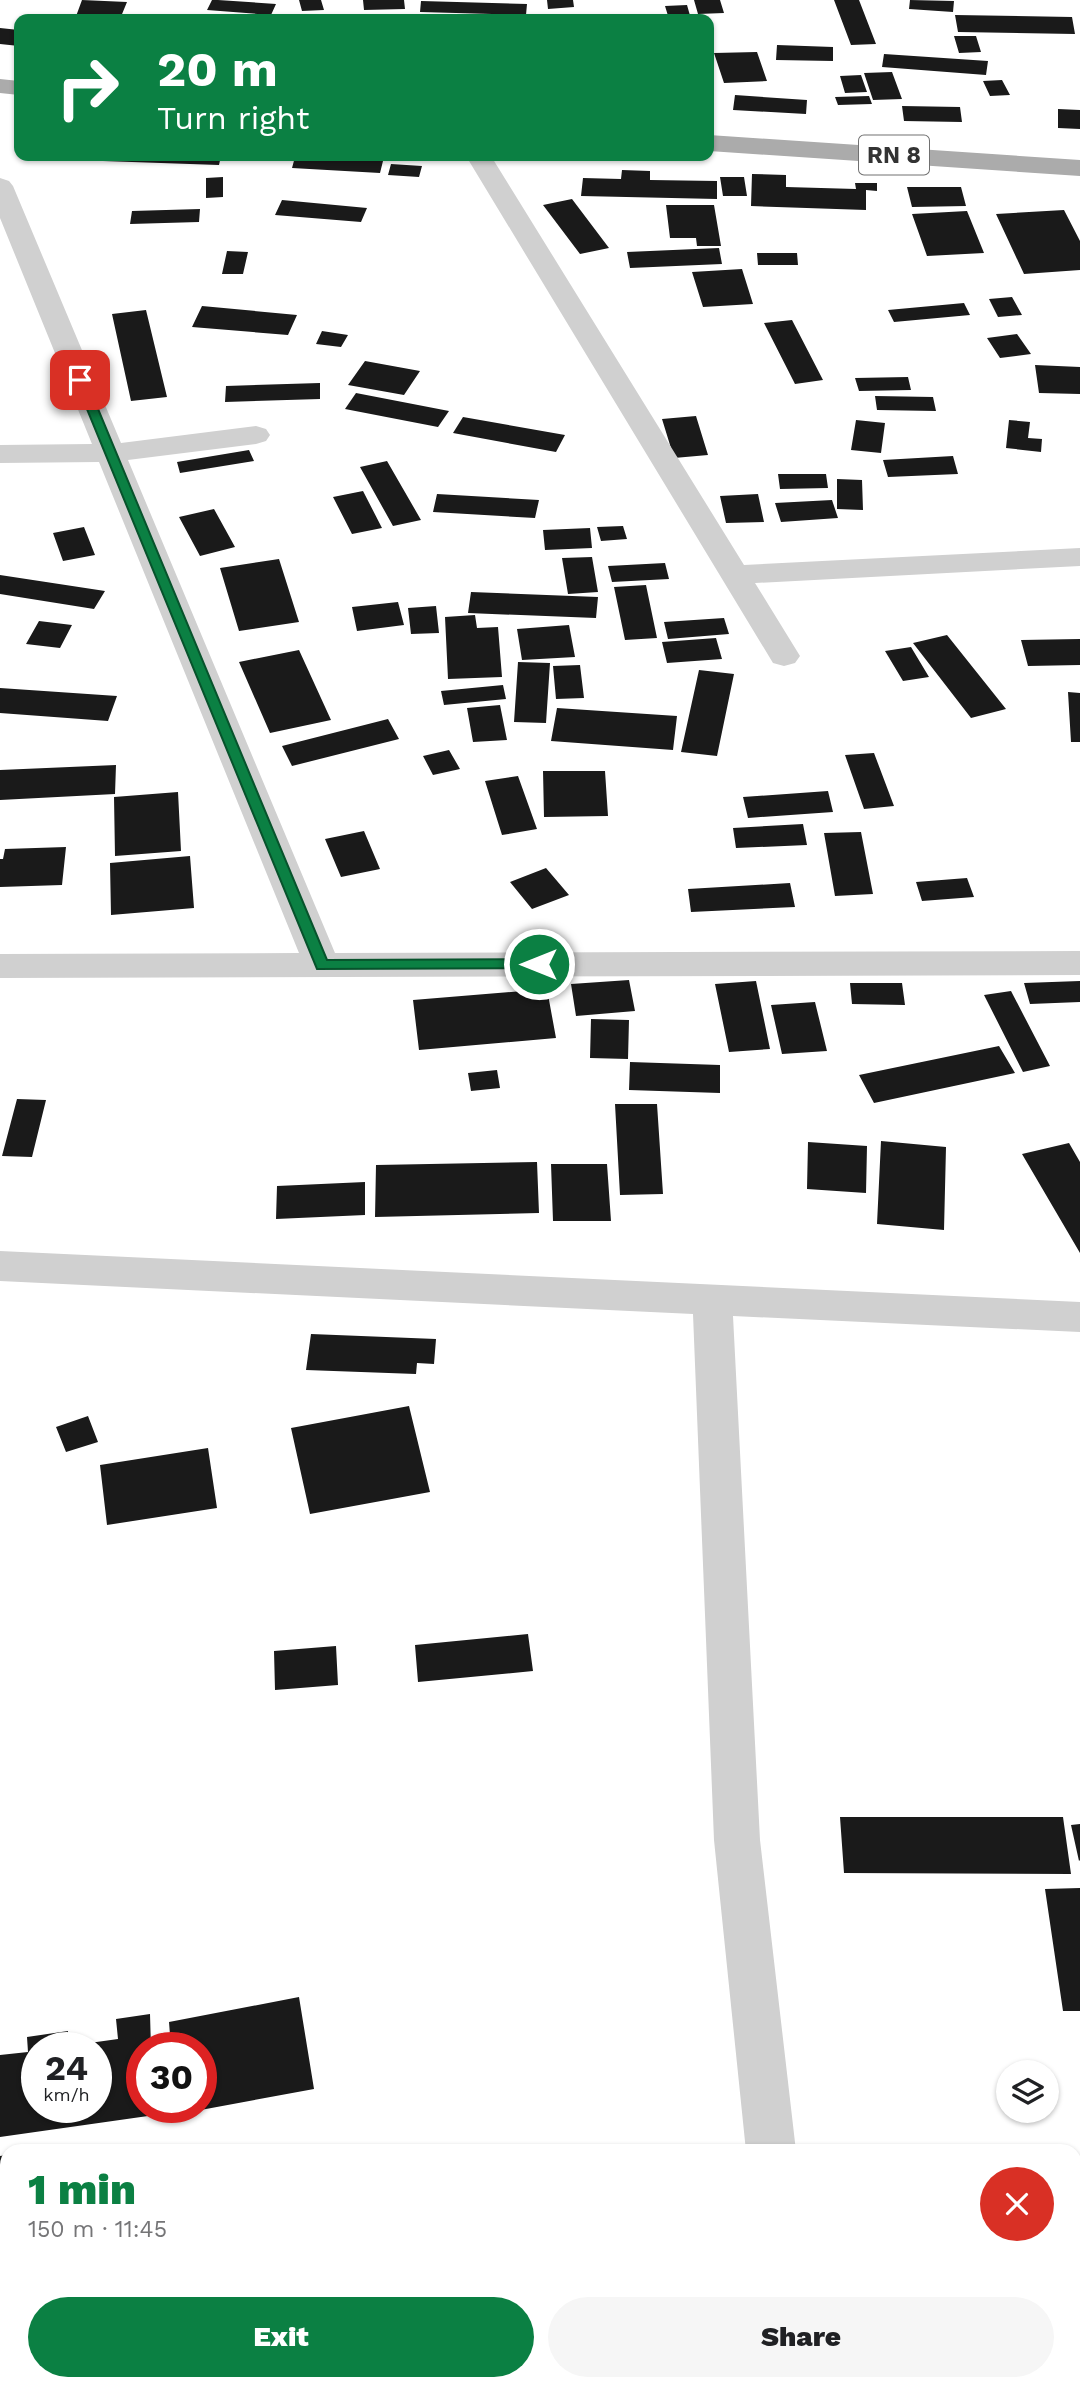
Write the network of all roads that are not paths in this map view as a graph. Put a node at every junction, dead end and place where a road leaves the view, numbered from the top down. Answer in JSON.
{"nodes":[{"id":1,"x":714,"y":143,"type":"edge"},
{"id":2,"x":481,"y":161,"type":"edge"},
{"id":3,"x":1080,"y":168,"type":"edge"},
{"id":4,"x":0,"y":186,"type":"edge"},
{"id":5,"x":256,"y":435,"type":"dead end"},
{"id":6,"x":110,"y":453,"type":"junction"},
{"id":7,"x":0,"y":454,"type":"edge"},
{"id":8,"x":1080,"y":557,"type":"edge"},
{"id":9,"x":734,"y":575,"type":"junction"},
{"id":10,"x":784,"y":656,"type":"dead end"},
{"id":11,"x":1080,"y":963,"type":"edge"},
{"id":12,"x":322,"y":965,"type":"junction"},
{"id":13,"x":0,"y":966,"type":"edge"},
{"id":14,"x":0,"y":1266,"type":"edge"},
{"id":15,"x":712,"y":1299,"type":"junction"},
{"id":16,"x":1080,"y":1317,"type":"edge"},
{"id":17,"x":770,"y":2144,"type":"edge"}],
"edges":[{"from":1,"to":3,"type":"main road","number":"RN 8"},
{"from":2,"to":9,"type":"street"},
{"from":4,"to":6,"type":"street"},
{"from":5,"to":6,"type":"street"},
{"from":6,"to":7,"type":"street"},
{"from":6,"to":12,"type":"street"},
{"from":8,"to":9,"type":"street"},
{"from":9,"to":10,"type":"street"},
{"from":11,"to":12,"type":"street"},
{"from":12,"to":13,"type":"street"},
{"from":14,"to":15,"type":"street"},
{"from":15,"to":16,"type":"street"},
{"from":15,"to":17,"type":"street"}]}
